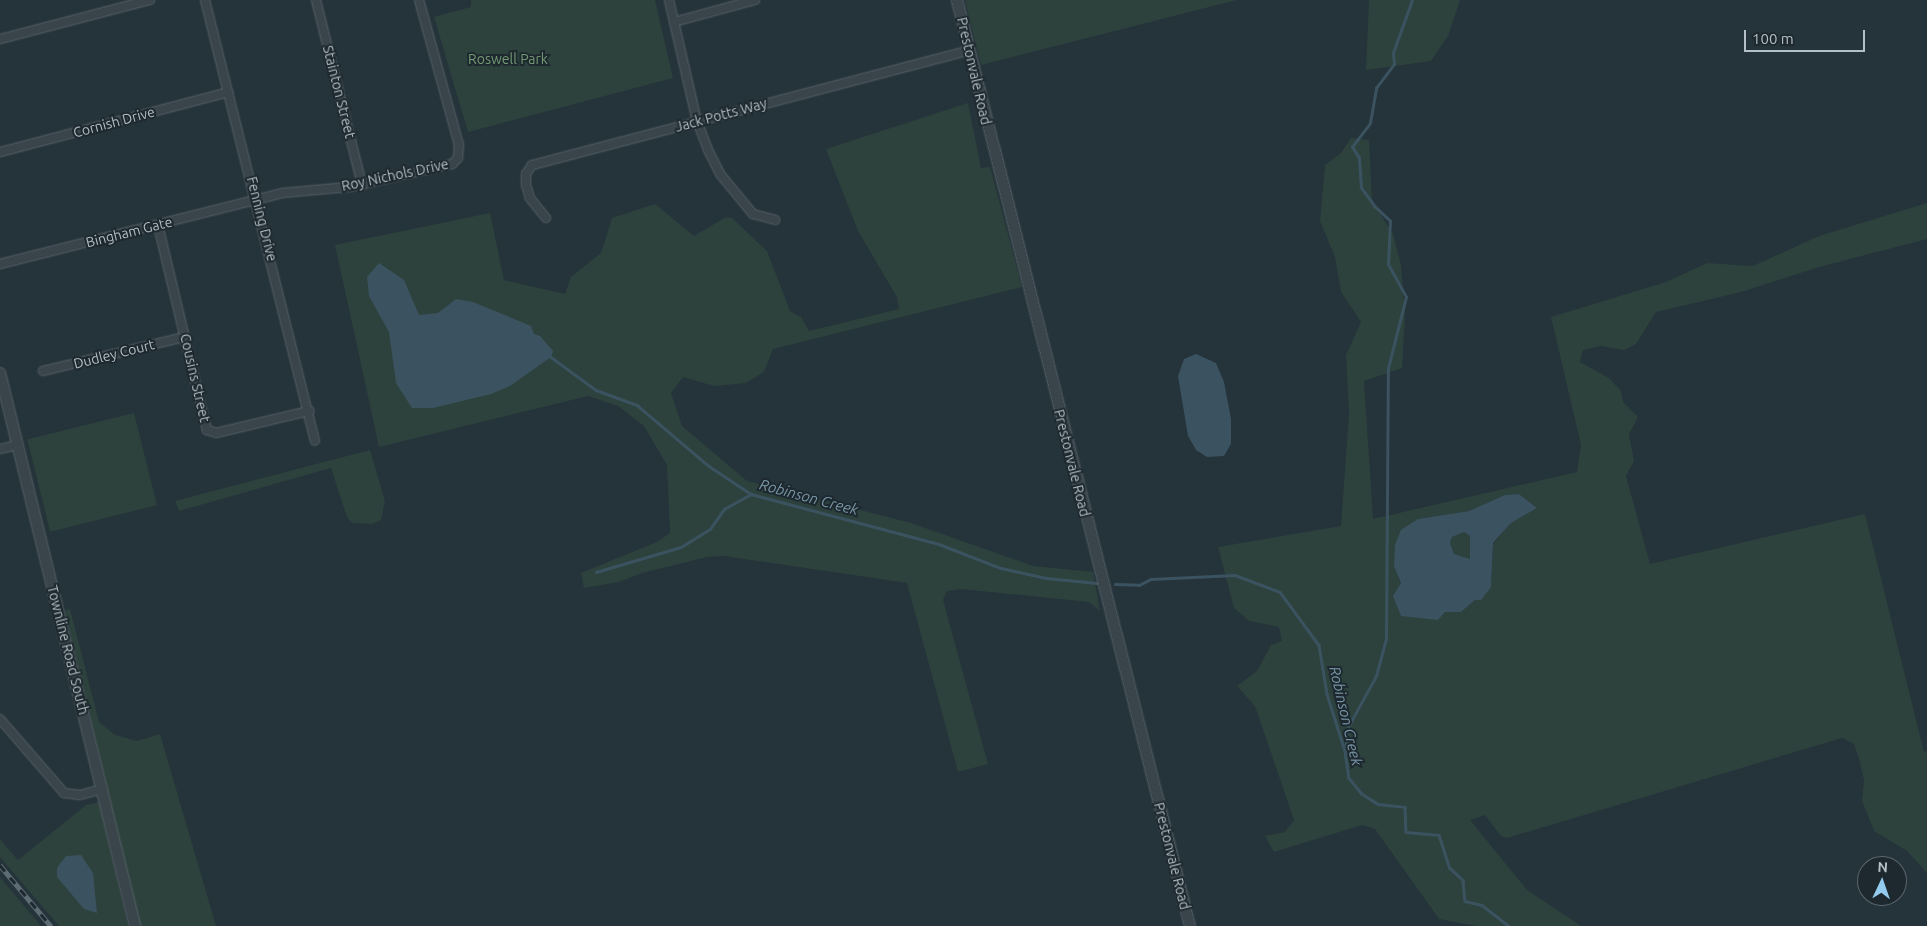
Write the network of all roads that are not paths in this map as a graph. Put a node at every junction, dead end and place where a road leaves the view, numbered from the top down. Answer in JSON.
{"nodes":[{"id":1,"x":150,"y":0,"type":"edge"},
{"id":2,"x":205,"y":0,"type":"edge"},
{"id":3,"x":316,"y":0,"type":"edge"},
{"id":4,"x":419,"y":0,"type":"edge"},
{"id":5,"x":669,"y":0,"type":"edge"},
{"id":6,"x":755,"y":0,"type":"edge"},
{"id":7,"x":957,"y":0,"type":"edge"},
{"id":8,"x":674,"y":22,"type":"junction"},
{"id":9,"x":0,"y":39,"type":"edge"},
{"id":10,"x":969,"y":50,"type":"junction"},
{"id":11,"x":228,"y":92,"type":"junction"},
{"id":12,"x":697,"y":121,"type":"junction"},
{"id":13,"x":0,"y":152,"type":"edge"},
{"id":14,"x":362,"y":184,"type":"junction"},
{"id":15,"x":257,"y":199,"type":"junction"},
{"id":16,"x":546,"y":218,"type":"dead end"},
{"id":17,"x":775,"y":220,"type":"dead end"},
{"id":18,"x":158,"y":225,"type":"junction"},
{"id":19,"x":0,"y":264,"type":"edge"},
{"id":20,"x":186,"y":336,"type":"junction"},
{"id":21,"x":43,"y":371,"type":"dead end"},
{"id":22,"x":0,"y":373,"type":"edge"},
{"id":23,"x":308,"y":411,"type":"junction"},
{"id":24,"x":315,"y":440,"type":"dead end"},
{"id":25,"x":18,"y":445,"type":"junction"},
{"id":26,"x":0,"y":449,"type":"edge"},
{"id":27,"x":0,"y":718,"type":"edge"},
{"id":28,"x":103,"y":789,"type":"junction"},
{"id":29,"x":135,"y":926,"type":"edge"},
{"id":30,"x":1190,"y":926,"type":"edge"}],
"edges":[{"from":1,"to":9,"type":"street"},
{"from":2,"to":11,"type":"street","name":"Fenning Drive"},
{"from":3,"to":14,"type":"street","name":"Stainton Street"},
{"from":4,"to":14,"type":"street","name":"Roy Nichols Drive"},
{"from":5,"to":8,"type":"street"},
{"from":6,"to":8,"type":"street"},
{"from":7,"to":10,"type":"street","name":"Prestonvale Road"},
{"from":8,"to":12,"type":"street"},
{"from":10,"to":12,"type":"street","name":"Jack Potts Way"},
{"from":10,"to":30,"type":"street","name":"Prestonvale Road"},
{"from":11,"to":13,"type":"street","name":"Cornish Drive"},
{"from":11,"to":15,"type":"street","name":"Fenning Drive"},
{"from":12,"to":16,"type":"street","name":"Jack Potts Way"},
{"from":12,"to":17,"type":"street"},
{"from":14,"to":15,"type":"street","name":"Roy Nichols Drive"},
{"from":15,"to":18,"type":"street","name":"Bingham Gate"},
{"from":15,"to":23,"type":"street","name":"Fenning Drive"},
{"from":18,"to":19,"type":"street","name":"Bingham Gate"},
{"from":18,"to":20,"type":"street","name":"Cousins Street"},
{"from":20,"to":21,"type":"street","name":"Dudley Court"},
{"from":20,"to":23,"type":"street","name":"Cousins Street"},
{"from":22,"to":25,"type":"street","name":"Townline Road South"},
{"from":23,"to":24,"type":"street","name":"Fenning Drive"},
{"from":25,"to":26,"type":"street"},
{"from":25,"to":28,"type":"street","name":"Townline Road South"},
{"from":27,"to":28,"type":"street"},
{"from":28,"to":29,"type":"street","name":"Townline Road South"}]}
